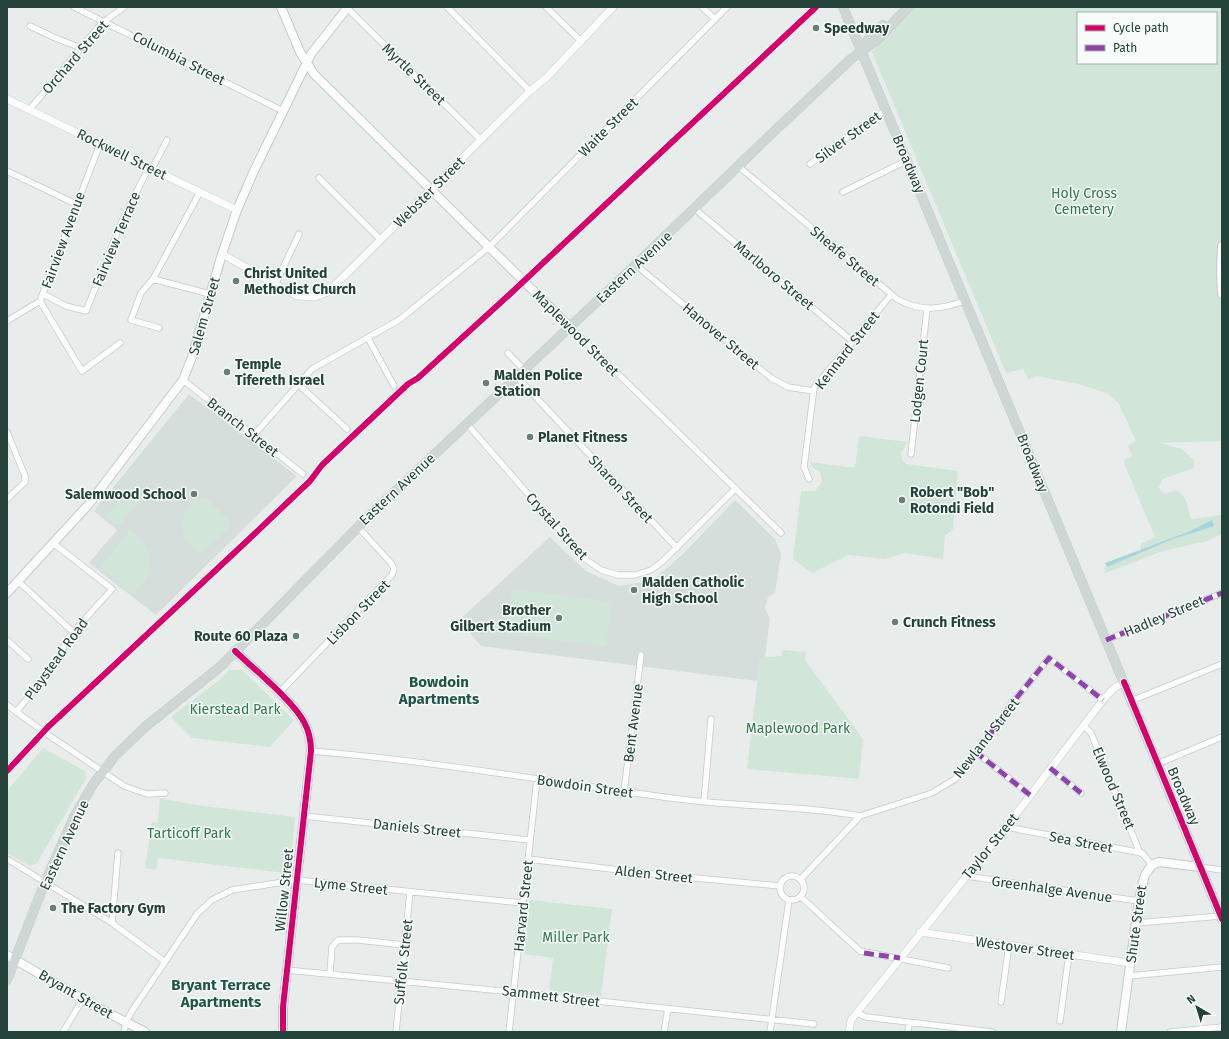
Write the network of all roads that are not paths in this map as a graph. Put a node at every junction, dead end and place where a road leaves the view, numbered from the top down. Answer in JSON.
{"nodes":[{"id":1,"x":74,"y":7,"type":"edge"},
{"id":2,"x":124,"y":7,"type":"edge"},
{"id":3,"x":281,"y":7,"type":"edge"},
{"id":4,"x":447,"y":7,"type":"edge"},
{"id":5,"x":546,"y":7,"type":"edge"},
{"id":6,"x":613,"y":7,"type":"edge"},
{"id":7,"x":702,"y":7,"type":"edge"},
{"id":8,"x":727,"y":7,"type":"edge"},
{"id":9,"x":844,"y":7,"type":"edge"},
{"id":10,"x":901,"y":7,"type":"edge"},
{"id":11,"x":908,"y":7,"type":"edge"},
{"id":12,"x":348,"y":8,"type":"edge"},
{"id":13,"x":715,"y":20,"type":"junction"},
{"id":14,"x":104,"y":21,"type":"junction"},
{"id":15,"x":30,"y":26,"type":"dead end"},
{"id":16,"x":581,"y":41,"type":"junction"},
{"id":17,"x":81,"y":48,"type":"junction"},
{"id":18,"x":862,"y":50,"type":"junction"},
{"id":19,"x":306,"y":63,"type":"junction"},
{"id":20,"x":530,"y":91,"type":"junction"},
{"id":21,"x":7,"y":99,"type":"edge"},
{"id":22,"x":30,"y":109,"type":"junction"},
{"id":23,"x":886,"y":109,"type":"junction"},
{"id":24,"x":282,"y":111,"type":"junction"},
{"id":25,"x":167,"y":140,"type":"dead end"},
{"id":26,"x":481,"y":140,"type":"junction"},
{"id":27,"x":100,"y":144,"type":"junction"},
{"id":28,"x":908,"y":160,"type":"junction"},
{"id":29,"x":810,"y":164,"type":"dead end"},
{"id":30,"x":738,"y":166,"type":"junction"},
{"id":31,"x":150,"y":168,"type":"junction"},
{"id":32,"x":7,"y":172,"type":"edge"},
{"id":33,"x":319,"y":178,"type":"dead end"},
{"id":34,"x":431,"y":189,"type":"junction"},
{"id":35,"x":200,"y":192,"type":"junction"},
{"id":36,"x":843,"y":192,"type":"dead end"},
{"id":37,"x":76,"y":204,"type":"junction"},
{"id":38,"x":696,"y":209,"type":"junction"},
{"id":39,"x":237,"y":210,"type":"junction"},
{"id":40,"x":299,"y":234,"type":"dead end"},
{"id":41,"x":381,"y":240,"type":"junction"},
{"id":42,"x":1222,"y":246,"type":"edge"},
{"id":43,"x":489,"y":247,"type":"junction"},
{"id":44,"x":222,"y":254,"type":"junction"},
{"id":45,"x":636,"y":265,"type":"junction"},
{"id":46,"x":153,"y":279,"type":"junction"},
{"id":47,"x":275,"y":285,"type":"junction"},
{"id":48,"x":43,"y":294,"type":"junction"},
{"id":49,"x":210,"y":294,"type":"junction"},
{"id":50,"x":1222,"y":294,"type":"edge"},
{"id":51,"x":891,"y":295,"type":"junction"},
{"id":52,"x":966,"y":300,"type":"junction"},
{"id":53,"x":40,"y":301,"type":"junction"},
{"id":54,"x":927,"y":309,"type":"junction"},
{"id":55,"x":7,"y":321,"type":"edge"},
{"id":56,"x":570,"y":327,"type":"junction"},
{"id":57,"x":159,"y":328,"type":"dead end"},
{"id":58,"x":368,"y":338,"type":"junction"},
{"id":59,"x":852,"y":341,"type":"junction"},
{"id":60,"x":120,"y":343,"type":"dead end"},
{"id":61,"x":508,"y":353,"type":"dead end"},
{"id":62,"x":524,"y":370,"type":"junction"},
{"id":63,"x":517,"y":377,"type":"junction"},
{"id":64,"x":183,"y":380,"type":"junction"},
{"id":65,"x":299,"y":384,"type":"junction"},
{"id":66,"x":394,"y":386,"type":"dead end"},
{"id":67,"x":813,"y":390,"type":"junction"},
{"id":68,"x":467,"y":424,"type":"junction"},
{"id":69,"x":347,"y":428,"type":"dead end"},
{"id":70,"x":7,"y":432,"type":"edge"},
{"id":71,"x":254,"y":435,"type":"junction"},
{"id":72,"x":911,"y":454,"type":"dead end"},
{"id":73,"x":303,"y":474,"type":"dead end"},
{"id":74,"x":809,"y":479,"type":"dead end"},
{"id":75,"x":736,"y":488,"type":"junction"},
{"id":76,"x":7,"y":499,"type":"edge"},
{"id":77,"x":358,"y":527,"type":"junction"},
{"id":78,"x":780,"y":533,"type":"dead end"},
{"id":79,"x":53,"y":543,"type":"junction"},
{"id":80,"x":677,"y":548,"type":"junction"},
{"id":81,"x":18,"y":581,"type":"junction"},
{"id":82,"x":7,"y":593,"type":"edge"},
{"id":83,"x":1222,"y":593,"type":"edge"},
{"id":84,"x":73,"y":632,"type":"junction"},
{"id":85,"x":7,"y":640,"type":"edge"},
{"id":86,"x":1106,"y":640,"type":"junction"},
{"id":87,"x":236,"y":651,"type":"junction"},
{"id":88,"x":641,"y":655,"type":"dead end"},
{"id":89,"x":28,"y":659,"type":"dead end"},
{"id":90,"x":1222,"y":664,"type":"edge"},
{"id":91,"x":1124,"y":682,"type":"junction"},
{"id":92,"x":279,"y":693,"type":"junction"},
{"id":93,"x":1103,"y":700,"type":"junction"},
{"id":94,"x":1131,"y":701,"type":"junction"},
{"id":95,"x":7,"y":705,"type":"edge"},
{"id":96,"x":16,"y":712,"type":"junction"},
{"id":97,"x":711,"y":719,"type":"dead end"},
{"id":98,"x":1084,"y":726,"type":"junction"},
{"id":99,"x":1222,"y":737,"type":"edge"},
{"id":100,"x":311,"y":751,"type":"junction"},
{"id":101,"x":977,"y":753,"type":"junction"},
{"id":102,"x":1157,"y":764,"type":"junction"},
{"id":103,"x":1050,"y":768,"type":"junction"},
{"id":104,"x":102,"y":772,"type":"junction"},
{"id":105,"x":538,"y":780,"type":"junction"},
{"id":106,"x":624,"y":792,"type":"junction"},
{"id":107,"x":165,"y":793,"type":"dead end"},
{"id":108,"x":1081,"y":793,"type":"dead end"},
{"id":109,"x":1030,"y":795,"type":"junction"},
{"id":110,"x":704,"y":802,"type":"junction"},
{"id":111,"x":304,"y":816,"type":"junction"},
{"id":112,"x":860,"y":816,"type":"junction"},
{"id":113,"x":1006,"y":827,"type":"junction"},
{"id":114,"x":530,"y":840,"type":"junction"},
{"id":115,"x":118,"y":853,"type":"dead end"},
{"id":116,"x":1140,"y":853,"type":"junction"},
{"id":117,"x":7,"y":859,"type":"edge"},
{"id":118,"x":528,"y":860,"type":"junction"},
{"id":119,"x":1152,"y":865,"type":"junction"},
{"id":120,"x":1200,"y":866,"type":"junction"},
{"id":121,"x":1222,"y":870,"type":"edge"},
{"id":122,"x":966,"y":876,"type":"junction"},
{"id":123,"x":297,"y":880,"type":"junction"},
{"id":124,"x":800,"y":880,"type":"junction"},
{"id":125,"x":45,"y":882,"type":"junction"},
{"id":126,"x":780,"y":886,"type":"junction"},
{"id":127,"x":410,"y":892,"type":"junction"},
{"id":128,"x":800,"y":896,"type":"junction"},
{"id":129,"x":789,"y":900,"type":"junction"},
{"id":130,"x":1139,"y":901,"type":"junction"},
{"id":131,"x":523,"y":904,"type":"junction"},
{"id":132,"x":1221,"y":918,"type":"edge"},
{"id":133,"x":112,"y":923,"type":"junction"},
{"id":134,"x":1136,"y":923,"type":"junction"},
{"id":135,"x":920,"y":932,"type":"junction"},
{"id":136,"x":405,"y":945,"type":"junction"},
{"id":137,"x":1009,"y":945,"type":"junction"},
{"id":138,"x":1070,"y":954,"type":"junction"},
{"id":139,"x":7,"y":955,"type":"edge"},
{"id":140,"x":900,"y":958,"type":"junction"},
{"id":141,"x":15,"y":960,"type":"junction"},
{"id":142,"x":164,"y":961,"type":"junction"},
{"id":143,"x":1130,"y":963,"type":"junction"},
{"id":144,"x":1222,"y":967,"type":"edge"},
{"id":145,"x":948,"y":968,"type":"dead end"},
{"id":146,"x":287,"y":970,"type":"junction"},
{"id":147,"x":330,"y":973,"type":"junction"},
{"id":148,"x":1129,"y":976,"type":"junction"},
{"id":149,"x":7,"y":980,"type":"edge"},
{"id":150,"x":401,"y":981,"type":"junction"},
{"id":151,"x":513,"y":992,"type":"junction"},
{"id":152,"x":83,"y":999,"type":"junction"},
{"id":153,"x":1001,"y":1002,"type":"dead end"},
{"id":154,"x":668,"y":1009,"type":"junction"},
{"id":155,"x":857,"y":1013,"type":"junction"},
{"id":156,"x":771,"y":1020,"type":"junction"},
{"id":157,"x":1060,"y":1021,"type":"dead end"},
{"id":158,"x":126,"y":1022,"type":"junction"},
{"id":159,"x":909,"y":1023,"type":"junction"},
{"id":160,"x":814,"y":1024,"type":"dead end"},
{"id":161,"x":1222,"y":1027,"type":"edge"},
{"id":162,"x":967,"y":1031,"type":"edge"},
{"id":163,"x":63,"y":1032,"type":"edge"},
{"id":164,"x":124,"y":1032,"type":"edge"},
{"id":165,"x":145,"y":1032,"type":"edge"},
{"id":166,"x":283,"y":1032,"type":"edge"},
{"id":167,"x":396,"y":1032,"type":"edge"},
{"id":168,"x":509,"y":1032,"type":"edge"},
{"id":169,"x":664,"y":1032,"type":"edge"},
{"id":170,"x":770,"y":1032,"type":"edge"},
{"id":171,"x":849,"y":1032,"type":"edge"},
{"id":172,"x":908,"y":1032,"type":"edge"},
{"id":173,"x":992,"y":1032,"type":"edge"},
{"id":174,"x":1121,"y":1032,"type":"edge"},
{"id":175,"x":1170,"y":1032,"type":"edge"}],
"edges":[{"from":1,"to":14,"type":"street","name":"Columbia Street"},
{"from":2,"to":14,"type":"street","name":"Orchard Street"},
{"from":3,"to":19,"type":"main road","name":"Maplewood Street"},
{"from":4,"to":20,"type":"street"},
{"from":5,"to":16,"type":"street"},
{"from":6,"to":16,"type":"street","name":"Webster Street"},
{"from":7,"to":13,"type":"street"},
{"from":8,"to":13,"type":"street","name":"Waite Street"},
{"from":9,"to":18,"type":"main road","name":"Broadway"},
{"from":10,"to":18,"type":"main road","name":"Eastern Avenue"},
{"from":11,"to":18,"type":"main road","name":"Eastern Avenue"},
{"from":12,"to":19,"type":"main road","name":"Salem Street"},
{"from":12,"to":26,"type":"street","name":"Myrtle Street"},
{"from":13,"to":43,"type":"street","name":"Waite Street"},
{"from":14,"to":17,"type":"street","name":"Orchard Street"},
{"from":14,"to":24,"type":"street","name":"Columbia Street"},
{"from":15,"to":17,"type":"street"},
{"from":16,"to":20,"type":"street","name":"Webster Street"},
{"from":17,"to":22,"type":"street","name":"Orchard Street"},
{"from":18,"to":23,"type":"main road","name":"Broadway"},
{"from":18,"to":30,"type":"main road","name":"Eastern Avenue"},
{"from":19,"to":24,"type":"main road","name":"Salem Street"},
{"from":19,"to":34,"type":"main road","name":"Maplewood Street"},
{"from":20,"to":26,"type":"street","name":"Webster Street"},
{"from":21,"to":22,"type":"street","name":"Rockwell Street"},
{"from":22,"to":27,"type":"street","name":"Rockwell Street"},
{"from":23,"to":28,"type":"main road","name":"Broadway"},
{"from":23,"to":29,"type":"street","name":"Silver Street"},
{"from":24,"to":39,"type":"main road","name":"Salem Street"},
{"from":25,"to":31,"type":"street","name":"Fairview Terrace"},
{"from":26,"to":34,"type":"street","name":"Webster Street"},
{"from":27,"to":31,"type":"street","name":"Rockwell Street"},
{"from":27,"to":37,"type":"street","name":"Fairview Avenue"},
{"from":28,"to":36,"type":"street"},
{"from":28,"to":52,"type":"main road","name":"Broadway"},
{"from":30,"to":38,"type":"main road","name":"Eastern Avenue"},
{"from":30,"to":51,"type":"street","name":"Sheafe Street"},
{"from":31,"to":35,"type":"street","name":"Rockwell Street"},
{"from":31,"to":48,"type":"street","name":"Fairview Terrace"},
{"from":32,"to":37,"type":"street"},
{"from":33,"to":41,"type":"street"},
{"from":34,"to":41,"type":"street","name":"Webster Street"},
{"from":34,"to":43,"type":"main road","name":"Maplewood Street"},
{"from":35,"to":39,"type":"street","name":"Rockwell Street"},
{"from":35,"to":46,"type":"street"},
{"from":37,"to":48,"type":"street","name":"Fairview Avenue"},
{"from":38,"to":45,"type":"main road","name":"Eastern Avenue"},
{"from":38,"to":59,"type":"street","name":"Marlboro Street"},
{"from":39,"to":44,"type":"main road","name":"Salem Street"},
{"from":40,"to":47,"type":"street"},
{"from":41,"to":47,"type":"street","name":"Webster Street"},
{"from":42,"to":50,"type":"main road"},
{"from":43,"to":56,"type":"main road","name":"Maplewood Street"},
{"from":43,"to":58,"type":"street","name":"Waite Street"},
{"from":44,"to":47,"type":"street","name":"Webster Street"},
{"from":44,"to":49,"type":"main road","name":"Salem Street"},
{"from":45,"to":56,"type":"main road","name":"Eastern Avenue"},
{"from":45,"to":67,"type":"street","name":"Hanover Street"},
{"from":46,"to":49,"type":"street"},
{"from":46,"to":57,"type":"street"},
{"from":48,"to":53,"type":"street","name":"Fairview Avenue"},
{"from":49,"to":64,"type":"main road","name":"Salem Street"},
{"from":51,"to":54,"type":"street","name":"Sheafe Street"},
{"from":51,"to":59,"type":"street","name":"Kennard Street"},
{"from":52,"to":54,"type":"street","name":"Sheafe Street"},
{"from":52,"to":86,"type":"main road","name":"Broadway"},
{"from":53,"to":55,"type":"street","name":"Fairview Avenue"},
{"from":53,"to":60,"type":"street"},
{"from":54,"to":72,"type":"street","name":"Lodgen Court"},
{"from":56,"to":62,"type":"main road","name":"Eastern Avenue"},
{"from":56,"to":75,"type":"street","name":"Maplewood Street"},
{"from":58,"to":65,"type":"street","name":"Waite Street"},
{"from":58,"to":66,"type":"street"},
{"from":59,"to":67,"type":"street","name":"Kennard Street"},
{"from":61,"to":62,"type":"street"},
{"from":62,"to":63,"type":"main road","name":"Eastern Avenue"},
{"from":63,"to":68,"type":"main road","name":"Eastern Avenue"},
{"from":63,"to":80,"type":"street","name":"Sharon Street"},
{"from":64,"to":71,"type":"street","name":"Branch Street"},
{"from":64,"to":79,"type":"main road","name":"Salem Street"},
{"from":65,"to":69,"type":"street"},
{"from":65,"to":71,"type":"street","name":"Waite Street"},
{"from":67,"to":74,"type":"street","name":"Kennard Street"},
{"from":68,"to":77,"type":"main road","name":"Eastern Avenue"},
{"from":68,"to":80,"type":"street","name":"Crystal Street"},
{"from":70,"to":76,"type":"street"},
{"from":71,"to":73,"type":"street","name":"Branch Street"},
{"from":75,"to":78,"type":"street","name":"Maplewood Street"},
{"from":75,"to":80,"type":"street","name":"Crystal Street"},
{"from":77,"to":87,"type":"main road","name":"Eastern Avenue"},
{"from":77,"to":92,"type":"street","name":"Lisbon Street"},
{"from":79,"to":81,"type":"main road","name":"Salem Street"},
{"from":79,"to":84,"type":"street","name":"Playstead Road"},
{"from":81,"to":82,"type":"main road","name":"Salem Street"},
{"from":81,"to":84,"type":"street"},
{"from":83,"to":86,"type":"street","name":"Hadley Street"},
{"from":84,"to":96,"type":"street","name":"Playstead Road"},
{"from":85,"to":89,"type":"street"},
{"from":86,"to":91,"type":"main road","name":"Broadway"},
{"from":87,"to":92,"type":"main road","name":"Willow Street"},
{"from":87,"to":104,"type":"main road","name":"Eastern Avenue"},
{"from":88,"to":106,"type":"street","name":"Bent Avenue"},
{"from":90,"to":94,"type":"street"},
{"from":91,"to":93,"type":"street","name":"Taylor Street"},
{"from":91,"to":94,"type":"main road","name":"Broadway"},
{"from":92,"to":100,"type":"main road","name":"Willow Street"},
{"from":93,"to":98,"type":"street","name":"Taylor Street"},
{"from":93,"to":101,"type":"street","name":"Newland Street"},
{"from":94,"to":102,"type":"main road","name":"Broadway"},
{"from":95,"to":96,"type":"street"},
{"from":96,"to":104,"type":"street"},
{"from":97,"to":110,"type":"street"},
{"from":98,"to":103,"type":"street","name":"Taylor Street"},
{"from":98,"to":116,"type":"street","name":"Elwood Street"},
{"from":99,"to":102,"type":"street"},
{"from":100,"to":105,"type":"street","name":"Bowdoin Street"},
{"from":100,"to":111,"type":"main road","name":"Willow Street"},
{"from":101,"to":109,"type":"street"},
{"from":101,"to":112,"type":"street","name":"Newland Street"},
{"from":102,"to":120,"type":"main road","name":"Broadway"},
{"from":103,"to":108,"type":"street"},
{"from":103,"to":109,"type":"street","name":"Taylor Street"},
{"from":104,"to":107,"type":"street"},
{"from":104,"to":125,"type":"main road","name":"Eastern Avenue"},
{"from":105,"to":106,"type":"street","name":"Bowdoin Street"},
{"from":105,"to":114,"type":"street","name":"Harvard Street"},
{"from":106,"to":110,"type":"street","name":"Bowdoin Street"},
{"from":109,"to":113,"type":"street","name":"Taylor Street"},
{"from":110,"to":112,"type":"street","name":"Bowdoin Street"},
{"from":111,"to":114,"type":"street","name":"Daniels Street"},
{"from":111,"to":123,"type":"main road","name":"Willow Street"},
{"from":112,"to":124,"type":"street","name":"Newland Street"},
{"from":113,"to":116,"type":"street","name":"Sea Street"},
{"from":113,"to":122,"type":"street","name":"Taylor Street"},
{"from":114,"to":118,"type":"street","name":"Harvard Street"},
{"from":115,"to":133,"type":"street"},
{"from":116,"to":119,"type":"street"},
{"from":117,"to":125,"type":"street"},
{"from":118,"to":126,"type":"street","name":"Alden Street"},
{"from":118,"to":131,"type":"street","name":"Harvard Street"},
{"from":119,"to":120,"type":"main road"},
{"from":119,"to":130,"type":"main road","name":"Shute Street"},
{"from":120,"to":121,"type":"street"},
{"from":120,"to":132,"type":"main road","name":"Broadway"},
{"from":122,"to":130,"type":"street","name":"Greenhalge Avenue"},
{"from":122,"to":135,"type":"street","name":"Taylor Street"},
{"from":123,"to":127,"type":"street","name":"Lyme Street"},
{"from":123,"to":142,"type":"street","name":"Lyme Street"},
{"from":123,"to":146,"type":"main road","name":"Willow Street"},
{"from":124,"to":126,"type":"street"},
{"from":124,"to":128,"type":"street"},
{"from":125,"to":133,"type":"street"},
{"from":125,"to":141,"type":"main road","name":"Eastern Avenue"},
{"from":126,"to":129,"type":"street"},
{"from":127,"to":131,"type":"street","name":"Lyme Street"},
{"from":127,"to":136,"type":"street","name":"Suffolk Street"},
{"from":128,"to":129,"type":"street"},
{"from":128,"to":140,"type":"street"},
{"from":129,"to":156,"type":"street"},
{"from":130,"to":134,"type":"main road","name":"Shute Street"},
{"from":131,"to":151,"type":"street","name":"Harvard Street"},
{"from":132,"to":134,"type":"street"},
{"from":133,"to":142,"type":"street"},
{"from":134,"to":143,"type":"main road","name":"Shute Street"},
{"from":135,"to":137,"type":"street","name":"Westover Street"},
{"from":135,"to":140,"type":"street","name":"Taylor Street"},
{"from":136,"to":147,"type":"street"},
{"from":136,"to":150,"type":"street","name":"Suffolk Street"},
{"from":137,"to":138,"type":"street","name":"Westover Street"},
{"from":137,"to":153,"type":"street"},
{"from":138,"to":143,"type":"street","name":"Westover Street"},
{"from":138,"to":157,"type":"street"},
{"from":139,"to":141,"type":"main road","name":"Bryant Street"},
{"from":140,"to":145,"type":"street"},
{"from":140,"to":155,"type":"street","name":"Taylor Street"},
{"from":141,"to":149,"type":"main road","name":"Eastern Avenue"},
{"from":141,"to":152,"type":"main road","name":"Bryant Street"},
{"from":142,"to":158,"type":"street","name":"Lyme Street"},
{"from":143,"to":148,"type":"main road","name":"Shute Street"},
{"from":144,"to":148,"type":"street"},
{"from":146,"to":147,"type":"street","name":"Sammett Street"},
{"from":146,"to":166,"type":"main road","name":"Willow Street"},
{"from":147,"to":150,"type":"street","name":"Sammett Street"},
{"from":148,"to":174,"type":"main road","name":"Shute Street"},
{"from":150,"to":151,"type":"street","name":"Sammett Street"},
{"from":150,"to":167,"type":"street","name":"Suffolk Street"},
{"from":151,"to":154,"type":"street","name":"Sammett Street"},
{"from":151,"to":168,"type":"street","name":"Harvard Street"},
{"from":152,"to":158,"type":"main road","name":"Bryant Street"},
{"from":152,"to":163,"type":"street"},
{"from":154,"to":156,"type":"street","name":"Sammett Street"},
{"from":154,"to":169,"type":"street"},
{"from":155,"to":159,"type":"street"},
{"from":155,"to":171,"type":"street","name":"Taylor Street"},
{"from":156,"to":160,"type":"street","name":"Sammett Street"},
{"from":156,"to":170,"type":"street"},
{"from":158,"to":164,"type":"street"},
{"from":158,"to":165,"type":"main road","name":"Bryant Street"},
{"from":159,"to":162,"type":"street"},
{"from":159,"to":172,"type":"street"},
{"from":161,"to":175,"type":"street"},
{"from":162,"to":173,"type":"street"}]}
